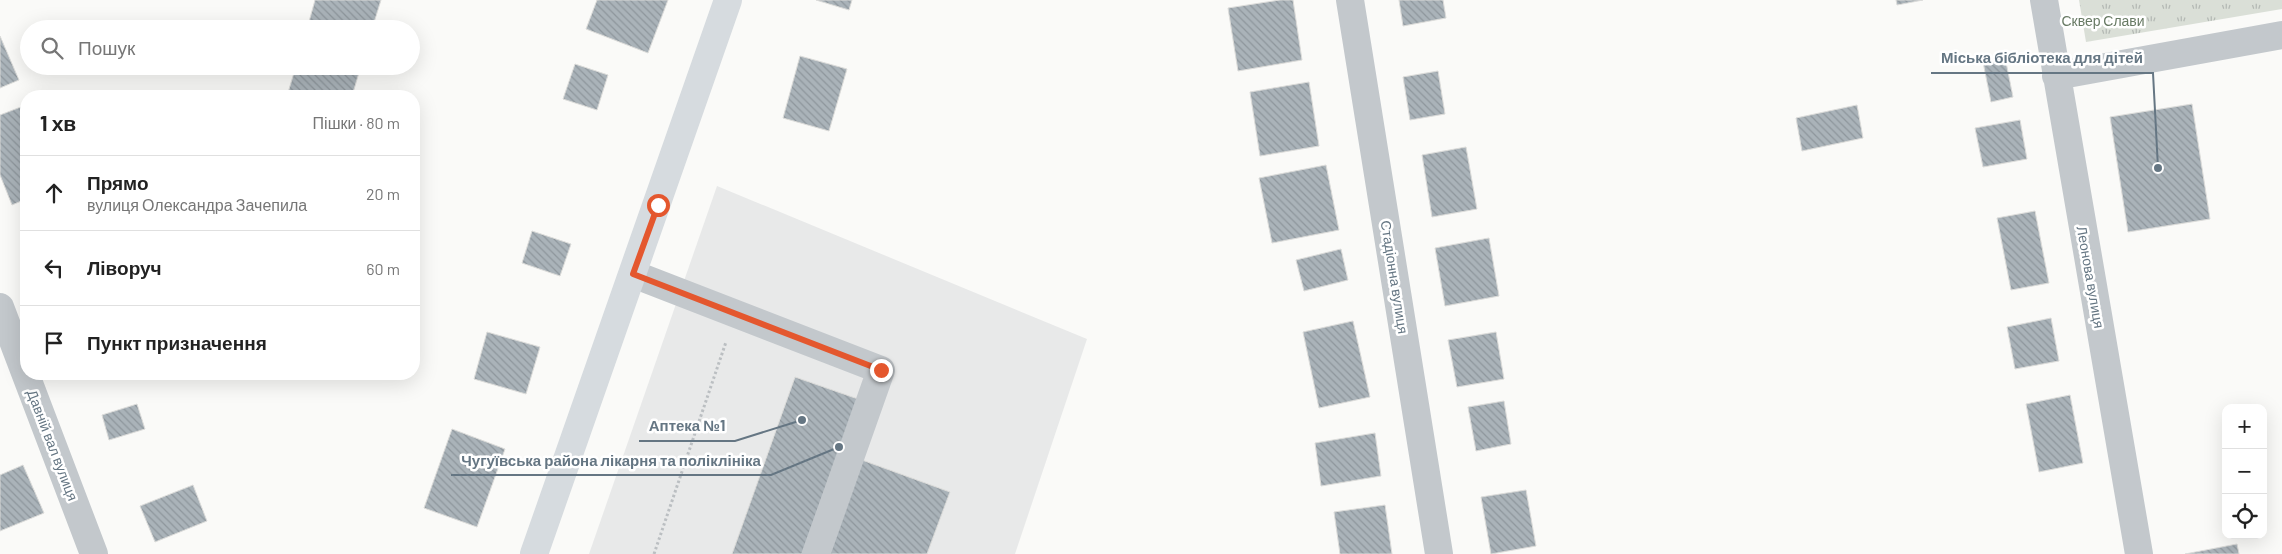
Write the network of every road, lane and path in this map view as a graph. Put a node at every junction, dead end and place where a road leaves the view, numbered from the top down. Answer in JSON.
{"nodes":[{"id":1,"x":728,"y":0,"type":"edge"},
{"id":2,"x":1350,"y":0,"type":"edge"},
{"id":3,"x":2044,"y":0,"type":"edge"},
{"id":4,"x":2282,"y":36,"type":"edge"},
{"id":5,"x":2056,"y":76,"type":"junction"},
{"id":6,"x":633,"y":274,"type":"junction"},
{"id":7,"x":0,"y":307,"type":"edge"},
{"id":8,"x":736,"y":313,"type":"junction"},
{"id":9,"x":20,"y":360,"type":"edge"},
{"id":10,"x":28,"y":380,"type":"edge"},
{"id":11,"x":94,"y":554,"type":"edge"},
{"id":12,"x":534,"y":554,"type":"edge"},
{"id":13,"x":654,"y":554,"type":"edge"},
{"id":14,"x":816,"y":554,"type":"edge"},
{"id":15,"x":1439,"y":554,"type":"edge"},
{"id":16,"x":2140,"y":554,"type":"edge"}],
"edges":[{"from":1,"to":6,"type":"main road"},
{"from":2,"to":15,"type":"street","name":"Стадіонна вулиця"},
{"from":3,"to":5,"type":"street","name":"Леонова вулиця"},
{"from":4,"to":5,"type":"street"},
{"from":5,"to":16,"type":"street","name":"Леонова вулиця"},
{"from":6,"to":8,"type":"street"},
{"from":6,"to":12,"type":"main road"},
{"from":7,"to":9,"type":"street","name":"Давній вал вулиця"},
{"from":8,"to":13,"type":"path"},
{"from":8,"to":14,"type":"street"},
{"from":10,"to":11,"type":"street","name":"Давній вал вулиця"}]}
